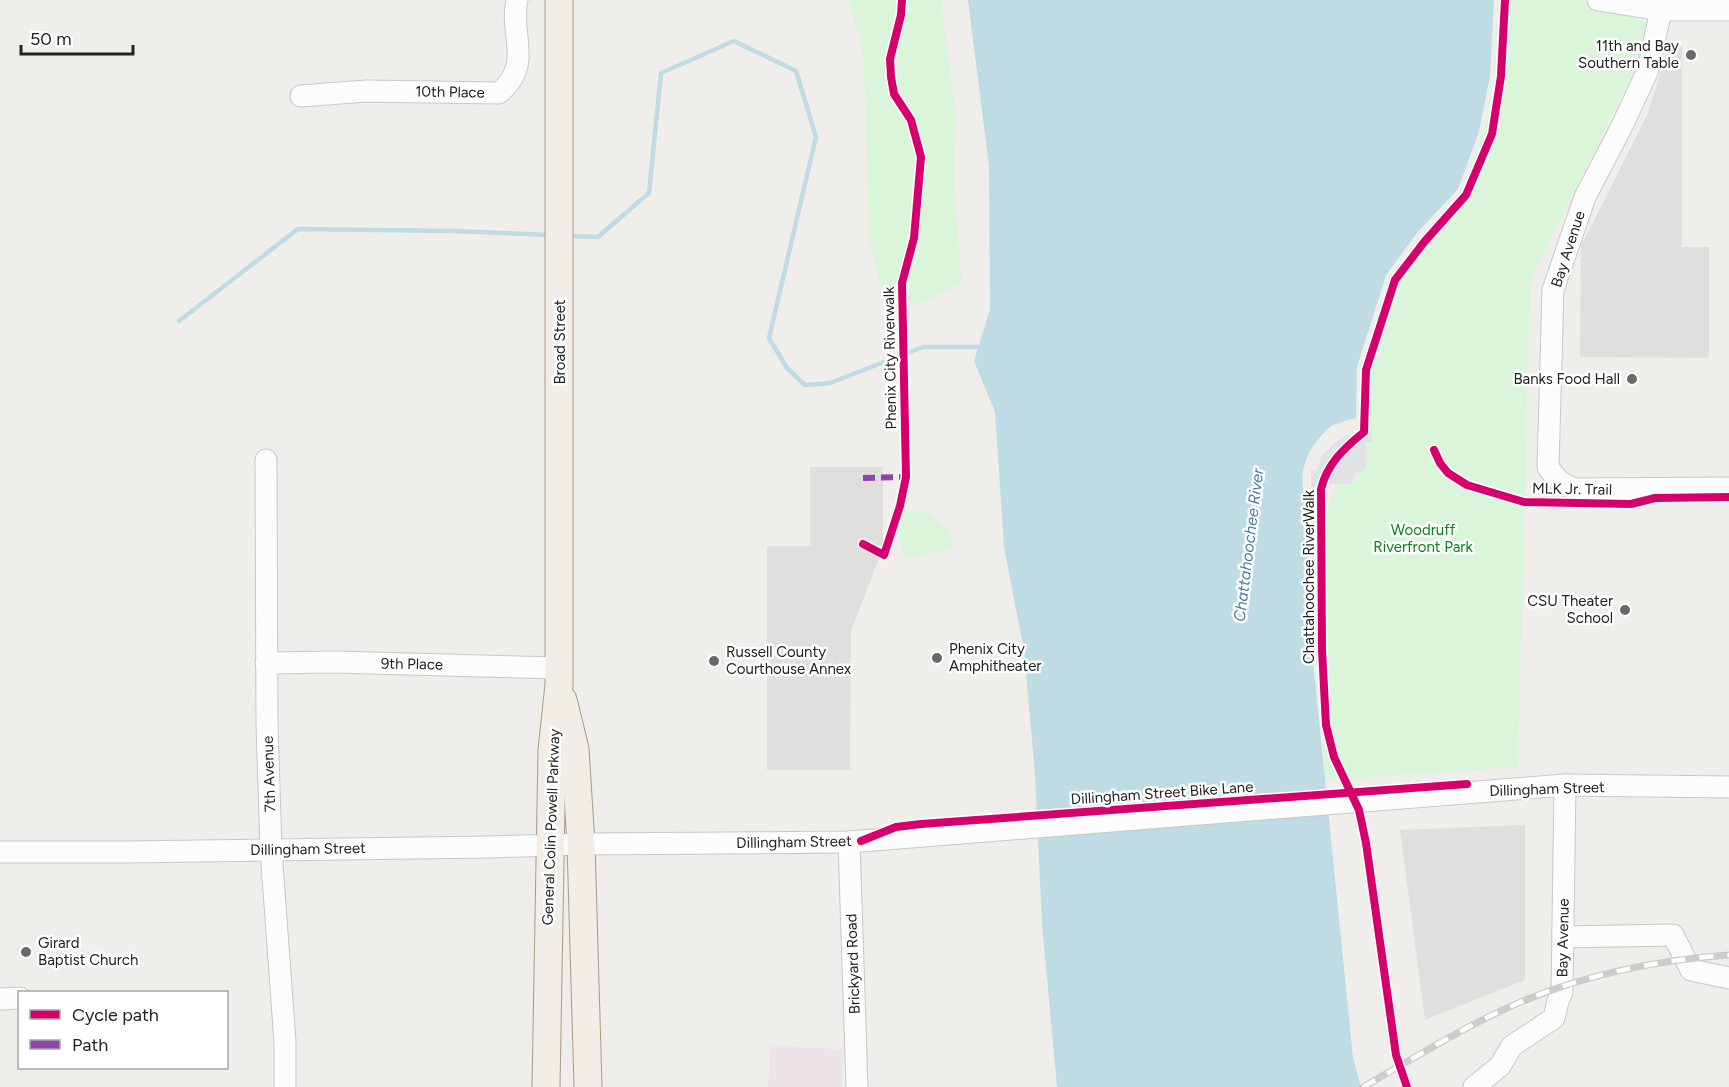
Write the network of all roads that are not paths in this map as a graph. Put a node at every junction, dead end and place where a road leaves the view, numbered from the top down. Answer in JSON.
{"nodes":[{"id":1,"x":517,"y":0,"type":"edge"},
{"id":2,"x":559,"y":0,"type":"edge"},
{"id":3,"x":1598,"y":0,"type":"edge"},
{"id":4,"x":1661,"y":10,"type":"junction"},
{"id":5,"x":1729,"y":10,"type":"edge"},
{"id":6,"x":302,"y":96,"type":"dead end"},
{"id":7,"x":266,"y":460,"type":"dead end"},
{"id":8,"x":1729,"y":488,"type":"edge"},
{"id":9,"x":266,"y":663,"type":"junction"},
{"id":10,"x":559,"y":676,"type":"junction"},
{"id":11,"x":1565,"y":785,"type":"junction"},
{"id":12,"x":1729,"y":787,"type":"edge"},
{"id":13,"x":849,"y":842,"type":"junction"},
{"id":14,"x":549,"y":844,"type":"junction"},
{"id":15,"x":581,"y":844,"type":"junction"},
{"id":16,"x":271,"y":850,"type":"junction"},
{"id":17,"x":0,"y":852,"type":"edge"},
{"id":18,"x":1563,"y":937,"type":"junction"},
{"id":19,"x":1729,"y":978,"type":"edge"},
{"id":20,"x":18,"y":998,"type":"edge"},
{"id":21,"x":0,"y":999,"type":"edge"},
{"id":22,"x":542,"y":1080,"type":"edge"},
{"id":23,"x":585,"y":1080,"type":"edge"},
{"id":24,"x":285,"y":1087,"type":"edge"},
{"id":25,"x":856,"y":1087,"type":"edge"},
{"id":26,"x":1474,"y":1087,"type":"edge"}],
"edges":[{"from":1,"to":6,"type":"street","name":"10th Place"},
{"from":2,"to":10,"type":"main road","name":"Broad Street"},
{"from":3,"to":4,"type":"street"},
{"from":4,"to":5,"type":"street"},
{"from":4,"to":8,"type":"street","name":"Bay Avenue"},
{"from":7,"to":9,"type":"street","name":"7th Avenue"},
{"from":9,"to":10,"type":"street","name":"9th Place"},
{"from":9,"to":16,"type":"street","name":"7th Avenue"},
{"from":10,"to":14,"type":"main road","name":"General Colin Powell Parkway"},
{"from":10,"to":15,"type":"main road","name":"General Colin Powell Parkway"},
{"from":11,"to":12,"type":"street","name":"Dillingham Street"},
{"from":11,"to":13,"type":"street","name":"Dillingham Street"},
{"from":11,"to":18,"type":"street","name":"Bay Avenue"},
{"from":13,"to":15,"type":"street","name":"Dillingham Street"},
{"from":13,"to":25,"type":"street","name":"Brickyard Road"},
{"from":14,"to":15,"type":"street","name":"Dillingham Street"},
{"from":14,"to":16,"type":"street","name":"Dillingham Street"},
{"from":14,"to":22,"type":"main road","name":"General Colin Powell Parkway"},
{"from":15,"to":23,"type":"main road","name":"General Colin Powell Parkway"},
{"from":16,"to":17,"type":"street","name":"Dillingham Street"},
{"from":16,"to":24,"type":"street","name":"7th Avenue"},
{"from":18,"to":19,"type":"street"},
{"from":18,"to":26,"type":"street","name":"Bay Avenue"},
{"from":20,"to":21,"type":"street"}]}
